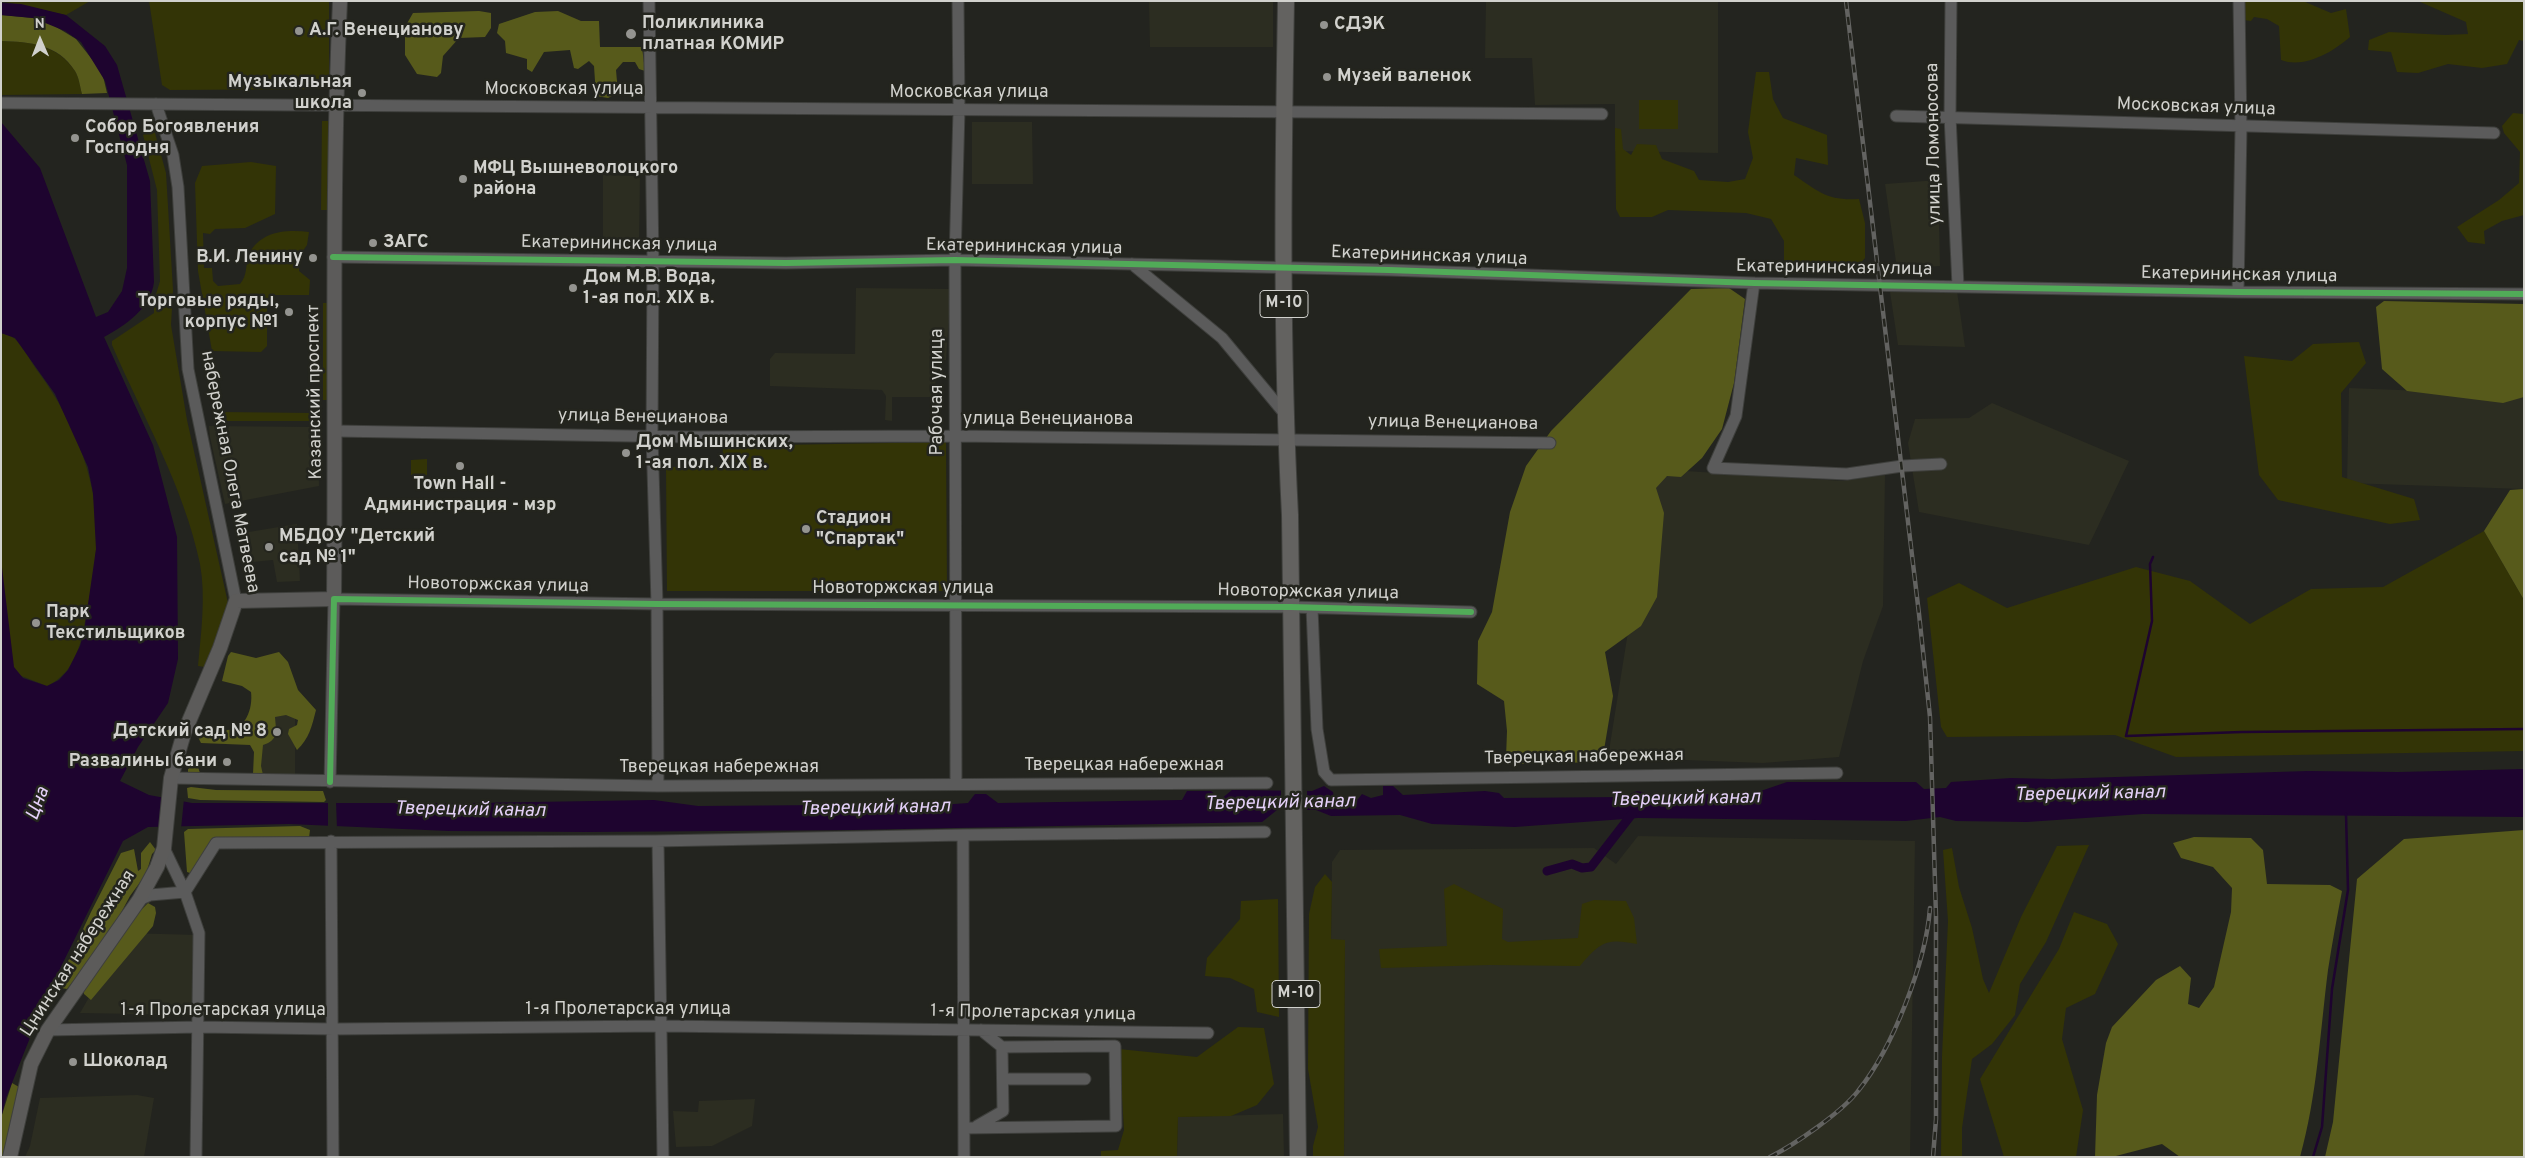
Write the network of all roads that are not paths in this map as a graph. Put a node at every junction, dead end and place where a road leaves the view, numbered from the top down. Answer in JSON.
{"nodes":[{"id":1,"x":340,"y":1,"type":"edge"},
{"id":2,"x":649,"y":1,"type":"edge"},
{"id":3,"x":958,"y":1,"type":"edge"},
{"id":4,"x":1286,"y":1,"type":"edge"},
{"id":5,"x":1951,"y":1,"type":"edge"},
{"id":6,"x":2239,"y":1,"type":"edge"},
{"id":7,"x":1,"y":103,"type":"edge"},
{"id":8,"x":156,"y":104,"type":"junction"},
{"id":9,"x":335,"y":104,"type":"junction"},
{"id":10,"x":652,"y":108,"type":"junction"},
{"id":11,"x":959,"y":110,"type":"junction"},
{"id":12,"x":1285,"y":113,"type":"junction"},
{"id":13,"x":1602,"y":114,"type":"dead end"},
{"id":14,"x":1896,"y":116,"type":"dead end"},
{"id":15,"x":1950,"y":116,"type":"junction"},
{"id":16,"x":2241,"y":128,"type":"junction"},
{"id":17,"x":2494,"y":134,"type":"dead end"},
{"id":18,"x":333,"y":257,"type":"junction"},
{"id":19,"x":654,"y":260,"type":"junction"},
{"id":20,"x":955,"y":260,"type":"junction"},
{"id":21,"x":1132,"y":264,"type":"junction"},
{"id":22,"x":1283,"y":268,"type":"junction"},
{"id":23,"x":1754,"y":283,"type":"junction"},
{"id":24,"x":1958,"y":286,"type":"junction"},
{"id":25,"x":2238,"y":292,"type":"junction"},
{"id":26,"x":2524,"y":294,"type":"edge"},
{"id":27,"x":1285,"y":414,"type":"junction"},
{"id":28,"x":335,"y":431,"type":"junction"},
{"id":29,"x":652,"y":436,"type":"junction"},
{"id":30,"x":955,"y":436,"type":"junction"},
{"id":31,"x":1286,"y":439,"type":"junction"},
{"id":32,"x":1550,"y":443,"type":"dead end"},
{"id":33,"x":1941,"y":464,"type":"dead end"},
{"id":34,"x":334,"y":599,"type":"junction"},
{"id":35,"x":236,"y":601,"type":"junction"},
{"id":36,"x":657,"y":604,"type":"junction"},
{"id":37,"x":955,"y":604,"type":"junction"},
{"id":38,"x":1291,"y":607,"type":"junction"},
{"id":39,"x":1312,"y":608,"type":"junction"},
{"id":40,"x":1471,"y":612,"type":"dead end"},
{"id":41,"x":1837,"y":773,"type":"dead end"},
{"id":42,"x":171,"y":778,"type":"junction"},
{"id":43,"x":330,"y":782,"type":"junction"},
{"id":44,"x":1267,"y":783,"type":"dead end"},
{"id":45,"x":956,"y":784,"type":"junction"},
{"id":46,"x":658,"y":786,"type":"junction"},
{"id":47,"x":166,"y":830,"type":"joint"},
{"id":48,"x":1265,"y":832,"type":"dead end"},
{"id":49,"x":963,"y":834,"type":"junction"},
{"id":50,"x":331,"y":841,"type":"junction"},
{"id":51,"x":658,"y":841,"type":"junction"},
{"id":52,"x":164,"y":848,"type":"junction"},
{"id":53,"x":185,"y":892,"type":"junction"},
{"id":54,"x":139,"y":900,"type":"junction"},
{"id":55,"x":662,"y":1026,"type":"junction"},
{"id":56,"x":199,"y":1027,"type":"junction"},
{"id":57,"x":334,"y":1028,"type":"junction"},
{"id":58,"x":48,"y":1030,"type":"junction"},
{"id":59,"x":965,"y":1030,"type":"junction"},
{"id":60,"x":981,"y":1030,"type":"junction"},
{"id":61,"x":1208,"y":1033,"type":"dead end"},
{"id":62,"x":1002,"y":1047,"type":"junction"},
{"id":63,"x":1002,"y":1079,"type":"junction"},
{"id":64,"x":1085,"y":1079,"type":"dead end"},
{"id":65,"x":970,"y":1128,"type":"junction"},
{"id":66,"x":10,"y":1157,"type":"edge"},
{"id":67,"x":196,"y":1157,"type":"edge"},
{"id":68,"x":333,"y":1157,"type":"edge"},
{"id":69,"x":663,"y":1157,"type":"edge"},
{"id":70,"x":964,"y":1157,"type":"edge"},
{"id":71,"x":1298,"y":1157,"type":"edge"}],
"edges":[{"from":1,"to":9,"type":"main road","name":"Казанский проспект"},
{"from":2,"to":10,"type":"street"},
{"from":3,"to":11,"type":"street","name":"Рабочая улица"},
{"from":4,"to":12,"type":"highway","number":"М-10"},
{"from":5,"to":15,"type":"street","name":"улица Ломоносова"},
{"from":6,"to":16,"type":"street"},
{"from":7,"to":8,"type":"street","name":"Московская улица"},
{"from":8,"to":9,"type":"street","name":"Московская улица"},
{"from":8,"to":35,"type":"street","name":"набережная Олега Матвеева"},
{"from":9,"to":10,"type":"street","name":"Московская улица"},
{"from":9,"to":18,"type":"main road","name":"Казанский проспект"},
{"from":10,"to":11,"type":"street","name":"Московская улица"},
{"from":10,"to":19,"type":"street"},
{"from":11,"to":12,"type":"street","name":"Московская улица"},
{"from":11,"to":20,"type":"street","name":"Рабочая улица"},
{"from":12,"to":13,"type":"street","name":"Московская улица"},
{"from":12,"to":22,"type":"highway","number":"М-10"},
{"from":14,"to":15,"type":"street","name":"Московская улица"},
{"from":15,"to":16,"type":"street","name":"Московская улица"},
{"from":15,"to":24,"type":"street","name":"улица Ломоносова"},
{"from":16,"to":17,"type":"street","name":"Московская улица"},
{"from":16,"to":25,"type":"street"},
{"from":18,"to":19,"type":"street","name":"Екатерининская улица"},
{"from":18,"to":28,"type":"main road","name":"Казанский проспект"},
{"from":19,"to":20,"type":"street","name":"Екатерининская улица"},
{"from":19,"to":29,"type":"street"},
{"from":20,"to":21,"type":"street","name":"Екатерининская улица"},
{"from":20,"to":30,"type":"street","name":"Рабочая улица"},
{"from":21,"to":22,"type":"street","name":"Екатерининская улица"},
{"from":21,"to":27,"type":"street"},
{"from":22,"to":23,"type":"street","name":"Екатерининская улица"},
{"from":22,"to":27,"type":"highway","number":"М-10"},
{"from":23,"to":24,"type":"street","name":"Екатерининская улица"},
{"from":23,"to":33,"type":"street"},
{"from":24,"to":25,"type":"street","name":"Екатерининская улица"},
{"from":25,"to":26,"type":"street","name":"Екатерининская улица"},
{"from":27,"to":31,"type":"highway","number":"М-10"},
{"from":28,"to":29,"type":"street","name":"улица Венецианова"},
{"from":28,"to":34,"type":"main road","name":"Казанский проспект"},
{"from":29,"to":30,"type":"street","name":"улица Венецианова"},
{"from":29,"to":36,"type":"street"},
{"from":30,"to":31,"type":"street","name":"улица Венецианова"},
{"from":30,"to":37,"type":"street","name":"Рабочая улица"},
{"from":31,"to":32,"type":"street","name":"улица Венецианова"},
{"from":31,"to":38,"type":"highway","number":"М-10"},
{"from":34,"to":35,"type":"main road","name":"Новоторжская улица"},
{"from":34,"to":36,"type":"street","name":"Новоторжская улица"},
{"from":34,"to":43,"type":"street","name":"Казанский проспект"},
{"from":35,"to":42,"type":"main road","name":"набережная Олега Матвеева"},
{"from":36,"to":37,"type":"street","name":"Новоторжская улица"},
{"from":36,"to":46,"type":"street"},
{"from":37,"to":38,"type":"street","name":"Новоторжская улица"},
{"from":37,"to":45,"type":"street","name":"Рабочая улица"},
{"from":38,"to":39,"type":"street","name":"Новоторжская улица"},
{"from":38,"to":71,"type":"highway","number":"М-10"},
{"from":39,"to":40,"type":"street","name":"Новоторжская улица"},
{"from":39,"to":41,"type":"street","name":"Тверецкая набережная"},
{"from":42,"to":43,"type":"street","name":"Тверецкая набережная"},
{"from":42,"to":47,"type":"main road","name":"набережная Олега Матвеева"},
{"from":43,"to":46,"type":"street","name":"Тверецкая набережная"},
{"from":44,"to":45,"type":"street","name":"Тверецкая набережная"},
{"from":45,"to":46,"type":"street","name":"Тверецкая набережная"},
{"from":47,"to":52,"type":"main road","name":"Цнинская набережная"},
{"from":48,"to":49,"type":"street"},
{"from":49,"to":51,"type":"street"},
{"from":49,"to":59,"type":"street"},
{"from":50,"to":51,"type":"street"},
{"from":50,"to":53,"type":"street"},
{"from":50,"to":57,"type":"street"},
{"from":51,"to":55,"type":"street"},
{"from":52,"to":53,"type":"street"},
{"from":52,"to":54,"type":"main road","name":"Цнинская набережная"},
{"from":53,"to":54,"type":"street"},
{"from":53,"to":56,"type":"street"},
{"from":54,"to":58,"type":"main road","name":"Цнинская набережная"},
{"from":55,"to":57,"type":"street","name":"1-я Пролетарская улица"},
{"from":55,"to":59,"type":"street","name":"1-я Пролетарская улица"},
{"from":55,"to":69,"type":"street"},
{"from":56,"to":57,"type":"street","name":"1-я Пролетарская улица"},
{"from":56,"to":58,"type":"street","name":"1-я Пролетарская улица"},
{"from":56,"to":67,"type":"street"},
{"from":57,"to":68,"type":"street"},
{"from":58,"to":66,"type":"main road","name":"Цнинская набережная"},
{"from":59,"to":60,"type":"street","name":"1-я Пролетарская улица"},
{"from":59,"to":65,"type":"street"},
{"from":60,"to":61,"type":"street","name":"1-я Пролетарская улица"},
{"from":60,"to":62,"type":"street"},
{"from":62,"to":63,"type":"street"},
{"from":62,"to":65,"type":"street"},
{"from":63,"to":64,"type":"street"},
{"from":63,"to":65,"type":"street"},
{"from":65,"to":70,"type":"street"}]}
